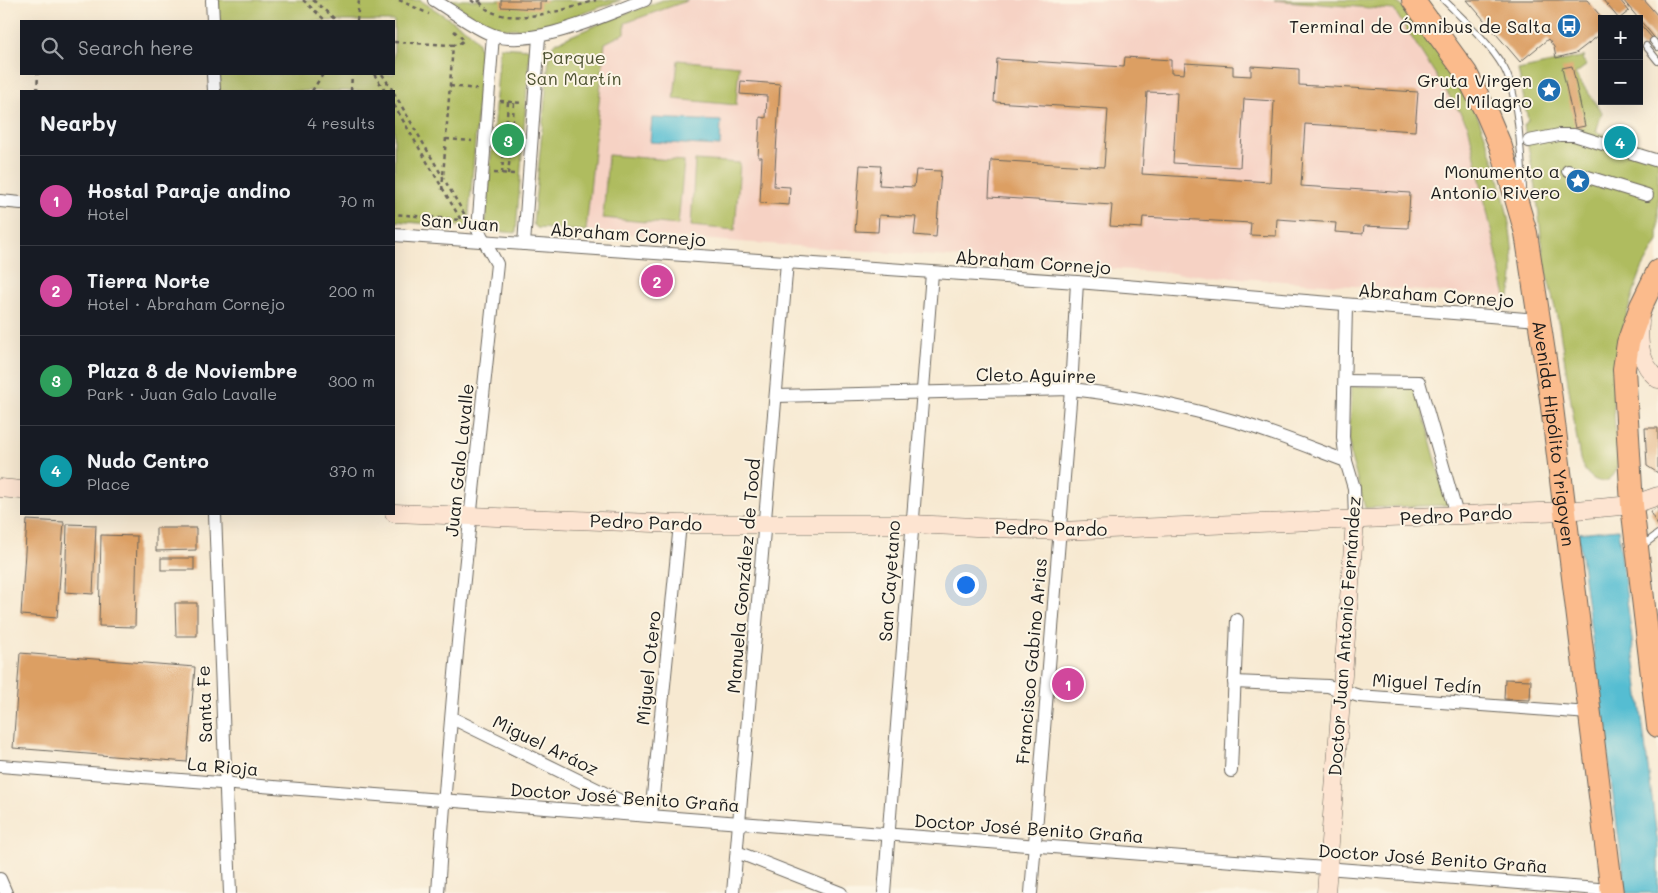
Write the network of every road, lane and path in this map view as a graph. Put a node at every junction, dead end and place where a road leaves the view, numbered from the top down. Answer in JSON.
{"nodes":[{"id":1,"x":212,"y":0,"type":"edge"},
{"id":2,"x":303,"y":0,"type":"edge"},
{"id":3,"x":313,"y":0,"type":"edge"},
{"id":4,"x":359,"y":0,"type":"edge"},
{"id":5,"x":399,"y":0,"type":"edge"},
{"id":6,"x":434,"y":0,"type":"edge"},
{"id":7,"x":471,"y":0,"type":"edge"},
{"id":8,"x":584,"y":0,"type":"edge"},
{"id":9,"x":596,"y":0,"type":"edge"},
{"id":10,"x":645,"y":0,"type":"edge"},
{"id":11,"x":1413,"y":0,"type":"edge"},
{"id":12,"x":1444,"y":0,"type":"edge"},
{"id":13,"x":481,"y":1,"type":"edge"},
{"id":14,"x":583,"y":4,"type":"junction"},
{"id":15,"x":434,"y":17,"type":"dead end"},
{"id":16,"x":213,"y":20,"type":"edge"},
{"id":17,"x":325,"y":20,"type":"edge"},
{"id":18,"x":336,"y":20,"type":"edge"},
{"id":19,"x":357,"y":20,"type":"edge"},
{"id":20,"x":448,"y":27,"type":"dead end"},
{"id":21,"x":493,"y":35,"type":"junction"},
{"id":22,"x":539,"y":37,"type":"junction"},
{"id":23,"x":1653,"y":41,"type":"dead end"},
{"id":24,"x":395,"y":42,"type":"edge"},
{"id":25,"x":453,"y":44,"type":"junction"},
{"id":26,"x":1646,"y":46,"type":"dead end"},
{"id":27,"x":1658,"y":47,"type":"edge"},
{"id":28,"x":1658,"y":61,"type":"edge"},
{"id":29,"x":38,"y":75,"type":"edge"},
{"id":30,"x":213,"y":75,"type":"edge"},
{"id":31,"x":322,"y":75,"type":"edge"},
{"id":32,"x":352,"y":75,"type":"edge"},
{"id":33,"x":375,"y":75,"type":"edge"},
{"id":34,"x":383,"y":75,"type":"edge"},
{"id":35,"x":450,"y":86,"type":"junction"},
{"id":36,"x":37,"y":90,"type":"edge"},
{"id":37,"x":214,"y":90,"type":"edge"},
{"id":38,"x":313,"y":90,"type":"edge"},
{"id":39,"x":350,"y":90,"type":"edge"},
{"id":40,"x":384,"y":90,"type":"edge"},
{"id":41,"x":392,"y":90,"type":"edge"},
{"id":42,"x":489,"y":90,"type":"junction"},
{"id":43,"x":395,"y":95,"type":"edge"},
{"id":44,"x":498,"y":101,"type":"dead end"},
{"id":45,"x":508,"y":102,"type":"junction"},
{"id":46,"x":514,"y":102,"type":"junction"},
{"id":47,"x":523,"y":103,"type":"dead end"},
{"id":48,"x":395,"y":107,"type":"edge"},
{"id":49,"x":506,"y":131,"type":"junction"},
{"id":50,"x":512,"y":132,"type":"junction"},
{"id":51,"x":446,"y":139,"type":"junction"},
{"id":52,"x":1529,"y":141,"type":"dead end"},
{"id":53,"x":485,"y":142,"type":"junction"},
{"id":54,"x":504,"y":145,"type":"junction"},
{"id":55,"x":511,"y":146,"type":"junction"},
{"id":56,"x":1658,"y":161,"type":"edge"},
{"id":57,"x":1568,"y":171,"type":"dead end"},
{"id":58,"x":493,"y":173,"type":"dead end"},
{"id":59,"x":502,"y":174,"type":"junction"},
{"id":60,"x":508,"y":174,"type":"junction"},
{"id":61,"x":518,"y":174,"type":"dead end"},
{"id":62,"x":443,"y":178,"type":"junction"},
{"id":63,"x":442,"y":190,"type":"junction"},
{"id":64,"x":1647,"y":195,"type":"dead end"},
{"id":65,"x":0,"y":202,"type":"edge"},
{"id":66,"x":20,"y":203,"type":"edge"},
{"id":67,"x":395,"y":214,"type":"edge"},
{"id":68,"x":1526,"y":233,"type":"junction"},
{"id":69,"x":395,"y":235,"type":"edge"},
{"id":70,"x":481,"y":236,"type":"junction"},
{"id":71,"x":524,"y":244,"type":"junction"},
{"id":72,"x":787,"y":262,"type":"junction"},
{"id":73,"x":1658,"y":271,"type":"edge"},
{"id":74,"x":932,"y":272,"type":"junction"},
{"id":75,"x":1076,"y":282,"type":"junction"},
{"id":76,"x":1346,"y":306,"type":"junction"},
{"id":77,"x":1641,"y":306,"type":"junction"},
{"id":78,"x":1538,"y":320,"type":"junction"},
{"id":79,"x":1658,"y":379,"type":"edge"},
{"id":80,"x":1346,"y":381,"type":"junction"},
{"id":81,"x":1071,"y":389,"type":"junction"},
{"id":82,"x":923,"y":392,"type":"junction"},
{"id":83,"x":776,"y":396,"type":"junction"},
{"id":84,"x":1346,"y":461,"type":"junction"},
{"id":85,"x":0,"y":488,"type":"edge"},
{"id":86,"x":20,"y":490,"type":"edge"},
{"id":87,"x":1658,"y":496,"type":"edge"},
{"id":88,"x":1632,"y":505,"type":"junction"},
{"id":89,"x":1565,"y":511,"type":"junction"},
{"id":90,"x":395,"y":512,"type":"edge"},
{"id":91,"x":215,"y":515,"type":"edge"},
{"id":92,"x":470,"y":515,"type":"junction"},
{"id":93,"x":1457,"y":515,"type":"junction"},
{"id":94,"x":1355,"y":521,"type":"junction"},
{"id":95,"x":766,"y":523,"type":"junction"},
{"id":96,"x":680,"y":524,"type":"junction"},
{"id":97,"x":911,"y":524,"type":"junction"},
{"id":98,"x":1059,"y":531,"type":"junction"},
{"id":99,"x":1658,"y":534,"type":"edge"},
{"id":100,"x":1637,"y":550,"type":"junction"},
{"id":101,"x":1237,"y":620,"type":"dead end"},
{"id":102,"x":1234,"y":682,"type":"junction"},
{"id":103,"x":1341,"y":691,"type":"junction"},
{"id":104,"x":1589,"y":713,"type":"junction"},
{"id":105,"x":452,"y":718,"type":"junction"},
{"id":106,"x":1658,"y":726,"type":"edge"},
{"id":107,"x":0,"y":766,"type":"edge"},
{"id":108,"x":1231,"y":771,"type":"dead end"},
{"id":109,"x":225,"y":784,"type":"junction"},
{"id":110,"x":444,"y":802,"type":"junction"},
{"id":111,"x":651,"y":816,"type":"junction"},
{"id":112,"x":740,"y":823,"type":"junction"},
{"id":113,"x":889,"y":834,"type":"junction"},
{"id":114,"x":1034,"y":846,"type":"junction"},
{"id":115,"x":737,"y":852,"type":"junction"},
{"id":116,"x":1328,"y":868,"type":"junction"},
{"id":117,"x":0,"y":879,"type":"edge"},
{"id":118,"x":1612,"y":891,"type":"edge"},
{"id":119,"x":6,"y":893,"type":"edge"},
{"id":120,"x":230,"y":893,"type":"edge"},
{"id":121,"x":438,"y":893,"type":"edge"},
{"id":122,"x":733,"y":893,"type":"edge"},
{"id":123,"x":841,"y":893,"type":"edge"},
{"id":124,"x":884,"y":893,"type":"edge"},
{"id":125,"x":1031,"y":893,"type":"edge"},
{"id":126,"x":1326,"y":893,"type":"edge"}],
"edges":[{"from":1,"to":16,"type":"street"},
{"from":2,"to":17,"type":"path"},
{"from":3,"to":18,"type":"path"},
{"from":4,"to":19,"type":"path"},
{"from":5,"to":15,"type":"path"},
{"from":6,"to":21,"type":"street"},
{"from":7,"to":13,"type":"path"},
{"from":8,"to":14,"type":"path"},
{"from":9,"to":14,"type":"path"},
{"from":10,"to":22,"type":"street"},
{"from":11,"to":68,"type":"highway","name":"Avenida Hipólito Yrigoyen"},
{"from":12,"to":68,"type":"lane"},
{"from":13,"to":14,"type":"path"},
{"from":20,"to":25,"type":"path"},
{"from":21,"to":22,"type":"street"},
{"from":21,"to":42,"type":"street"},
{"from":22,"to":71,"type":"street"},
{"from":23,"to":27,"type":"lane"},
{"from":24,"to":25,"type":"path"},
{"from":25,"to":35,"type":"path"},
{"from":26,"to":28,"type":"lane"},
{"from":29,"to":36,"type":"path"},
{"from":30,"to":37,"type":"street"},
{"from":31,"to":38,"type":"path"},
{"from":32,"to":39,"type":"path"},
{"from":33,"to":40,"type":"path"},
{"from":34,"to":41,"type":"path"},
{"from":35,"to":42,"type":"path"},
{"from":35,"to":51,"type":"path"},
{"from":42,"to":53,"type":"street"},
{"from":43,"to":62,"type":"path"},
{"from":44,"to":45,"type":"path"},
{"from":45,"to":46,"type":"path"},
{"from":45,"to":49,"type":"path"},
{"from":46,"to":47,"type":"path"},
{"from":46,"to":50,"type":"path"},
{"from":48,"to":63,"type":"path"},
{"from":49,"to":50,"type":"path"},
{"from":49,"to":54,"type":"path"},
{"from":50,"to":55,"type":"path"},
{"from":51,"to":53,"type":"path"},
{"from":51,"to":62,"type":"path"},
{"from":52,"to":56,"type":"street"},
{"from":53,"to":70,"type":"street"},
{"from":54,"to":55,"type":"path"},
{"from":54,"to":59,"type":"path"},
{"from":55,"to":60,"type":"path"},
{"from":57,"to":64,"type":"street"},
{"from":58,"to":59,"type":"path"},
{"from":59,"to":60,"type":"path"},
{"from":60,"to":61,"type":"path"},
{"from":62,"to":63,"type":"path"},
{"from":62,"to":70,"type":"path"},
{"from":63,"to":67,"type":"path"},
{"from":65,"to":66,"type":"street"},
{"from":68,"to":78,"type":"highway","name":"Avenida Hipólito Yrigoyen"},
{"from":69,"to":70,"type":"street","name":"San Juan"},
{"from":70,"to":71,"type":"street","name":"San Juan"},
{"from":70,"to":92,"type":"street","name":"Juan Galo Lavalle"},
{"from":71,"to":72,"type":"street","name":"Abraham Cornejo"},
{"from":72,"to":74,"type":"street","name":"Abraham Cornejo"},
{"from":72,"to":83,"type":"street","name":"Manuela González de Tood"},
{"from":73,"to":77,"type":"highway"},
{"from":74,"to":75,"type":"street","name":"Abraham Cornejo"},
{"from":74,"to":82,"type":"street","name":"San Cayetano"},
{"from":75,"to":76,"type":"street","name":"Abraham Cornejo"},
{"from":75,"to":81,"type":"street","name":"Francisco Gabino Arias"},
{"from":76,"to":78,"type":"street","name":"Abraham Cornejo"},
{"from":76,"to":80,"type":"street","name":"Doctor Juan Antonio Fernández"},
{"from":77,"to":79,"type":"street"},
{"from":77,"to":88,"type":"highway"},
{"from":78,"to":89,"type":"highway","name":"Avenida Hipólito Yrigoyen"},
{"from":80,"to":84,"type":"street","name":"Doctor Juan Antonio Fernández"},
{"from":80,"to":93,"type":"street"},
{"from":81,"to":82,"type":"street","name":"Cleto Aguirre"},
{"from":81,"to":84,"type":"street","name":"Cleto Aguirre"},
{"from":81,"to":98,"type":"street","name":"Francisco Gabino Arias"},
{"from":82,"to":83,"type":"street","name":"Cleto Aguirre"},
{"from":82,"to":97,"type":"street","name":"San Cayetano"},
{"from":83,"to":95,"type":"street","name":"Manuela González de Tood"},
{"from":84,"to":94,"type":"street","name":"Doctor Juan Antonio Fernández"},
{"from":85,"to":86,"type":"street"},
{"from":87,"to":88,"type":"street","name":"Pedro Pardo"},
{"from":88,"to":89,"type":"street","name":"Pedro Pardo"},
{"from":88,"to":100,"type":"highway"},
{"from":89,"to":93,"type":"street","name":"Pedro Pardo"},
{"from":89,"to":104,"type":"highway","name":"Avenida Hipólito Yrigoyen"},
{"from":90,"to":92,"type":"street","name":"Pedro Pardo"},
{"from":91,"to":109,"type":"street","name":"Santa Fe"},
{"from":92,"to":96,"type":"street","name":"Pedro Pardo"},
{"from":92,"to":105,"type":"street","name":"Juan Galo Lavalle"},
{"from":93,"to":94,"type":"street","name":"Pedro Pardo"},
{"from":94,"to":98,"type":"street","name":"Pedro Pardo"},
{"from":94,"to":103,"type":"street","name":"Doctor Juan Antonio Fernández"},
{"from":95,"to":96,"type":"street","name":"Pedro Pardo"},
{"from":95,"to":97,"type":"street","name":"Pedro Pardo"},
{"from":95,"to":112,"type":"street","name":"Manuela González de Tood"},
{"from":96,"to":111,"type":"street","name":"Miguel Otero"},
{"from":97,"to":98,"type":"street","name":"Pedro Pardo"},
{"from":97,"to":113,"type":"street","name":"San Cayetano"},
{"from":98,"to":114,"type":"street","name":"Francisco Gabino Arias"},
{"from":99,"to":100,"type":"lane"},
{"from":100,"to":106,"type":"highway"},
{"from":101,"to":102,"type":"street"},
{"from":102,"to":103,"type":"street","name":"Miguel Tedín"},
{"from":102,"to":108,"type":"street"},
{"from":103,"to":104,"type":"street","name":"Miguel Tedín"},
{"from":103,"to":116,"type":"street","name":"Doctor Juan Antonio Fernández"},
{"from":104,"to":118,"type":"highway","name":"Avenida Hipólito Yrigoyen"},
{"from":105,"to":110,"type":"street","name":"Juan Galo Lavalle"},
{"from":105,"to":111,"type":"street","name":"Miguel Aráoz"},
{"from":107,"to":109,"type":"street","name":"La Rioja"},
{"from":109,"to":110,"type":"street","name":"La Rioja"},
{"from":109,"to":120,"type":"street","name":"Santa Fe"},
{"from":110,"to":111,"type":"street","name":"Doctor José Benito Graña"},
{"from":110,"to":121,"type":"street","name":"Juan Galo Lavalle"},
{"from":111,"to":112,"type":"street","name":"Doctor José Benito Graña"},
{"from":112,"to":113,"type":"street","name":"Doctor José Benito Graña"},
{"from":112,"to":115,"type":"street","name":"Manuela González de Tood"},
{"from":113,"to":114,"type":"street","name":"Doctor José Benito Graña"},
{"from":113,"to":124,"type":"street","name":"San Cayetano"},
{"from":114,"to":116,"type":"street","name":"Doctor José Benito Graña"},
{"from":114,"to":125,"type":"street","name":"Francisco Gabino Arias"},
{"from":115,"to":122,"type":"street","name":"Manuela González de Tood"},
{"from":115,"to":123,"type":"street"},
{"from":116,"to":118,"type":"street","name":"Doctor José Benito Graña"},
{"from":116,"to":126,"type":"street","name":"Doctor Juan Antonio Fernández"},
{"from":117,"to":119,"type":"street"}]}
